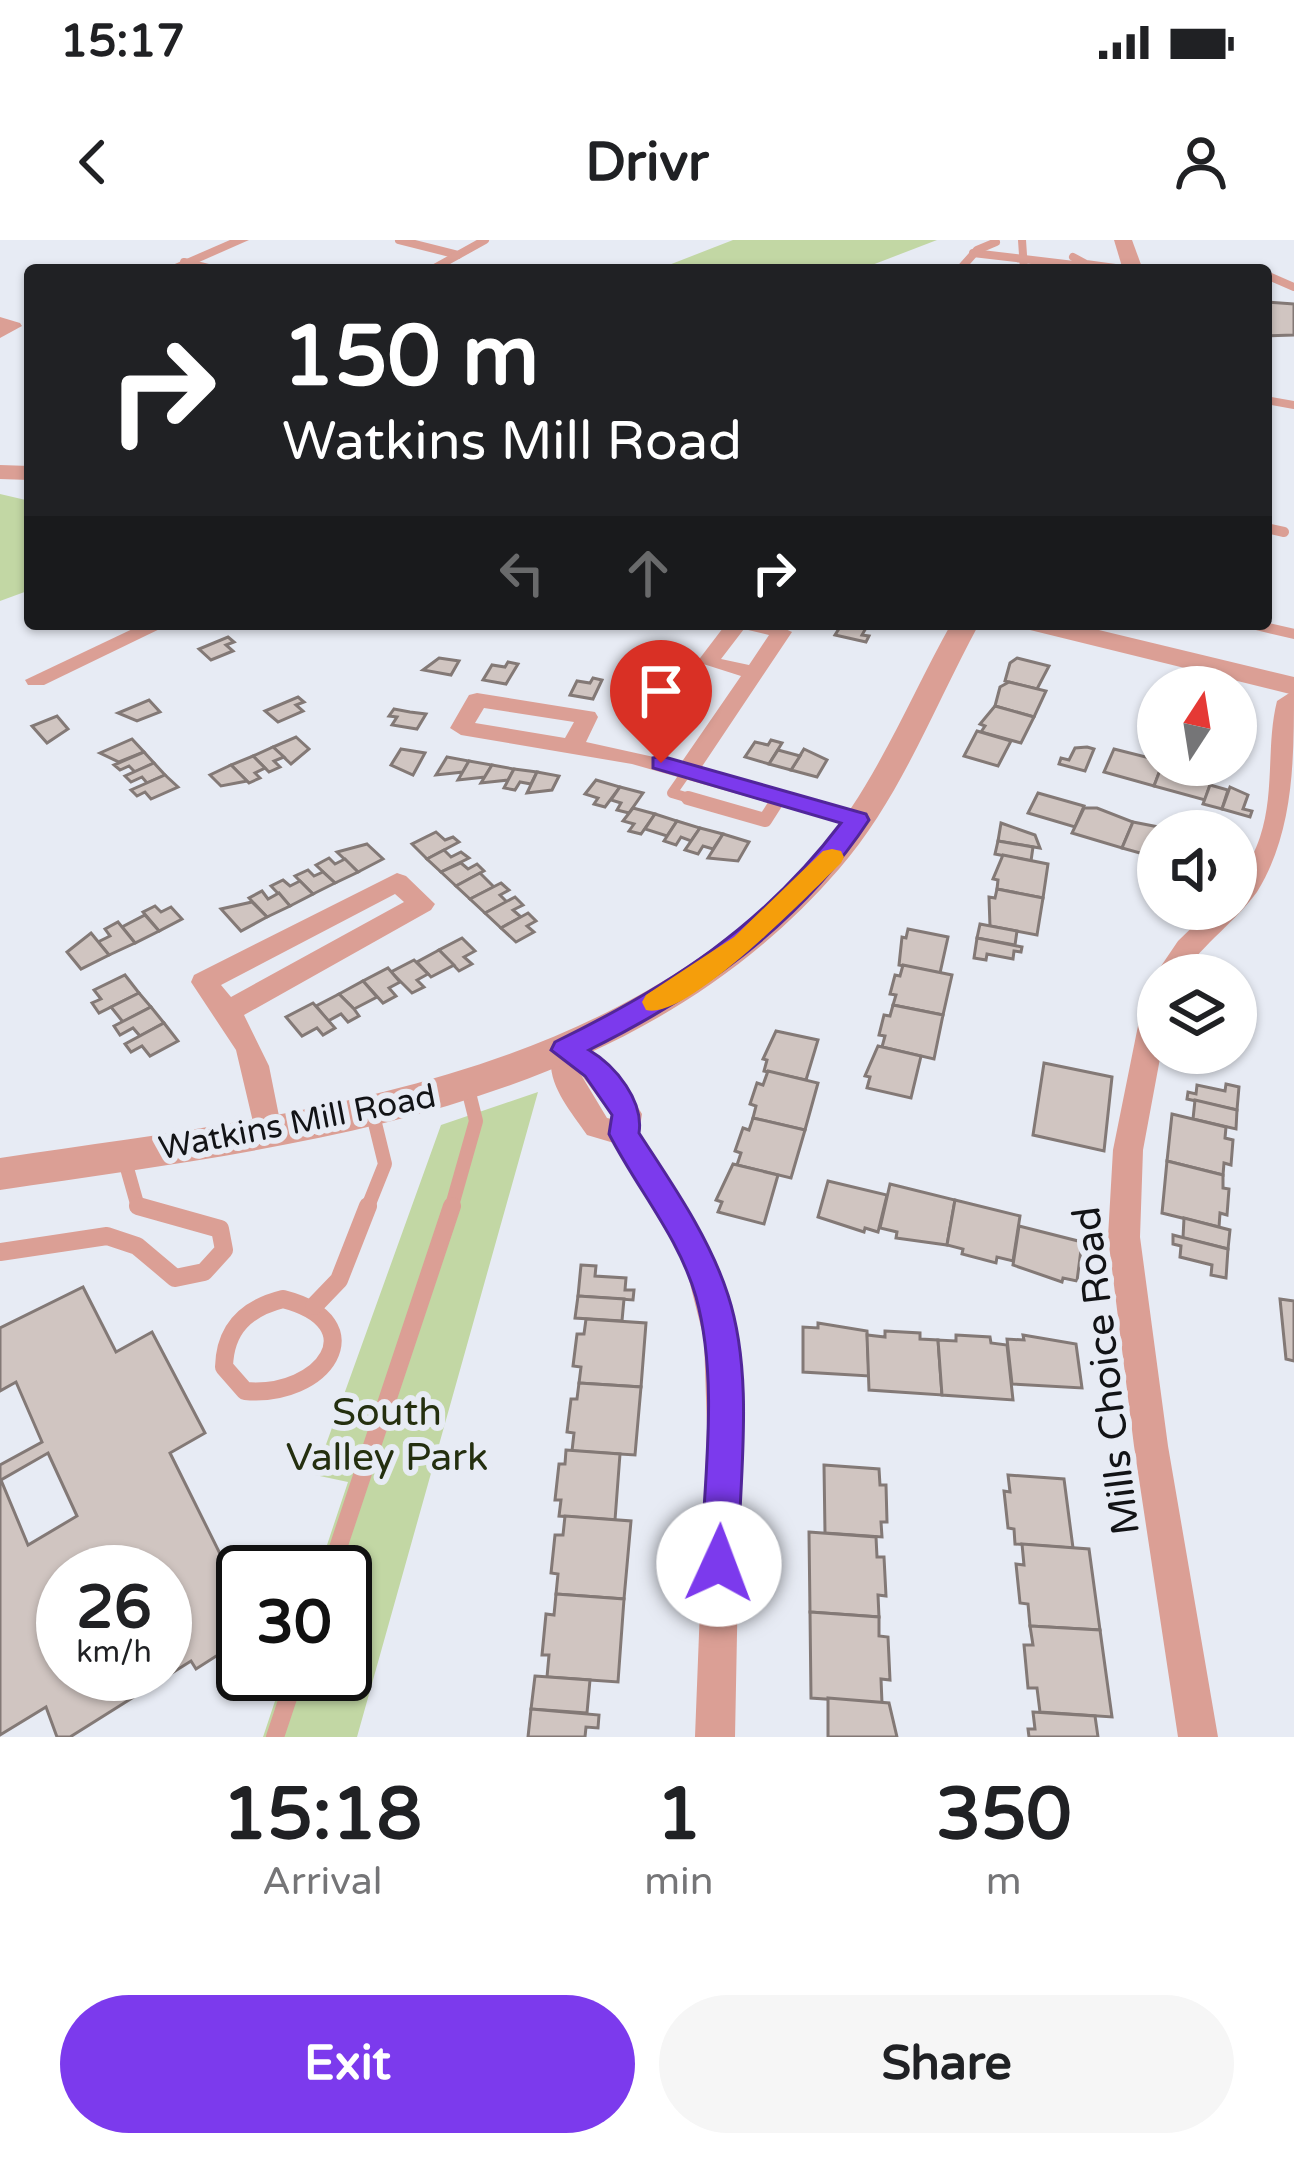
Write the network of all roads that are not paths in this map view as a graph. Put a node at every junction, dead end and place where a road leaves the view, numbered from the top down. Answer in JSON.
{"nodes":[{"id":1,"x":242,"y":240,"type":"edge"},
{"id":2,"x":399,"y":240,"type":"edge"},
{"id":3,"x":485,"y":240,"type":"edge"},
{"id":4,"x":1071,"y":240,"type":"edge"},
{"id":5,"x":996,"y":242,"type":"edge"},
{"id":6,"x":973,"y":254,"type":"junction"},
{"id":7,"x":458,"y":255,"type":"junction"},
{"id":8,"x":184,"y":262,"type":"junction"},
{"id":9,"x":180,"y":264,"type":"edge"},
{"id":10,"x":192,"y":264,"type":"edge"},
{"id":11,"x":442,"y":264,"type":"edge"},
{"id":12,"x":965,"y":264,"type":"edge"},
{"id":13,"x":1016,"y":264,"type":"edge"},
{"id":14,"x":1074,"y":264,"type":"edge"},
{"id":15,"x":1272,"y":529,"type":"edge"},
{"id":16,"x":1284,"y":532,"type":"dead end"},
{"id":17,"x":147,"y":630,"type":"edge"},
{"id":18,"x":732,"y":630,"type":"edge"},
{"id":19,"x":774,"y":630,"type":"edge"},
{"id":20,"x":962,"y":630,"type":"edge"},
{"id":21,"x":1065,"y":630,"type":"edge"},
{"id":22,"x":755,"y":673,"type":"junction"},
{"id":23,"x":36,"y":680,"type":"dead end"},
{"id":24,"x":1294,"y":686,"type":"edge"},
{"id":25,"x":1294,"y":697,"type":"edge"},
{"id":26,"x":573,"y":746,"type":"junction"},
{"id":27,"x":1290,"y":750,"type":"edge"},
{"id":28,"x":688,"y":770,"type":"junction"},
{"id":29,"x":857,"y":820,"type":"junction"},
{"id":30,"x":1257,"y":875,"type":"edge"},
{"id":31,"x":1205,"y":930,"type":"edge"},
{"id":32,"x":1183,"y":954,"type":"edge"},
{"id":33,"x":228,"y":1011,"type":"junction"},
{"id":34,"x":565,"y":1050,"type":"junction"},
{"id":35,"x":1143,"y":1074,"type":"edge"},
{"id":36,"x":467,"y":1085,"type":"junction"},
{"id":37,"x":372,"y":1112,"type":"junction"},
{"id":38,"x":267,"y":1131,"type":"junction"},
{"id":39,"x":123,"y":1154,"type":"junction"},
{"id":40,"x":0,"y":1174,"type":"edge"},
{"id":41,"x":0,"y":1252,"type":"edge"},
{"id":42,"x":314,"y":1306,"type":"junction"},
{"id":43,"x":339,"y":1545,"type":"edge"},
{"id":44,"x":287,"y":1701,"type":"edge"},
{"id":45,"x":275,"y":1737,"type":"edge"},
{"id":46,"x":715,"y":1737,"type":"edge"},
{"id":47,"x":1198,"y":1737,"type":"edge"}],
"edges":[{"from":1,"to":8,"type":"street"},
{"from":2,"to":7,"type":"lane"},
{"from":3,"to":7,"type":"lane"},
{"from":4,"to":14,"type":"lane"},
{"from":5,"to":6,"type":"lane"},
{"from":6,"to":12,"type":"lane"},
{"from":6,"to":13,"type":"lane"},
{"from":7,"to":11,"type":"lane"},
{"from":8,"to":9,"type":"street"},
{"from":8,"to":10,"type":"lane"},
{"from":15,"to":16,"type":"lane"},
{"from":17,"to":23,"type":"street"},
{"from":18,"to":22,"type":"street"},
{"from":19,"to":22,"type":"street"},
{"from":20,"to":29,"type":"street","name":"Watkins Mill Road"},
{"from":21,"to":24,"type":"street"},
{"from":22,"to":28,"type":"street"},
{"from":25,"to":27,"type":"street"},
{"from":26,"to":26,"type":"street"},
{"from":26,"to":28,"type":"street"},
{"from":27,"to":30,"type":"street"},
{"from":28,"to":29,"type":"street"},
{"from":29,"to":34,"type":"street","name":"Watkins Mill Road"},
{"from":31,"to":32,"type":"street"},
{"from":33,"to":33,"type":"street"},
{"from":33,"to":38,"type":"street"},
{"from":34,"to":36,"type":"street","name":"Watkins Mill Road"},
{"from":34,"to":46,"type":"street"},
{"from":35,"to":47,"type":"street","name":"Mills Choice Road"},
{"from":36,"to":37,"type":"street","name":"Watkins Mill Road"},
{"from":36,"to":43,"type":"lane"},
{"from":37,"to":38,"type":"street","name":"Watkins Mill Road"},
{"from":37,"to":42,"type":"lane"},
{"from":38,"to":39,"type":"street","name":"Watkins Mill Road"},
{"from":39,"to":40,"type":"street","name":"Watkins Mill Road"},
{"from":39,"to":41,"type":"lane"},
{"from":42,"to":42,"type":"lane"},
{"from":44,"to":45,"type":"lane"}]}
